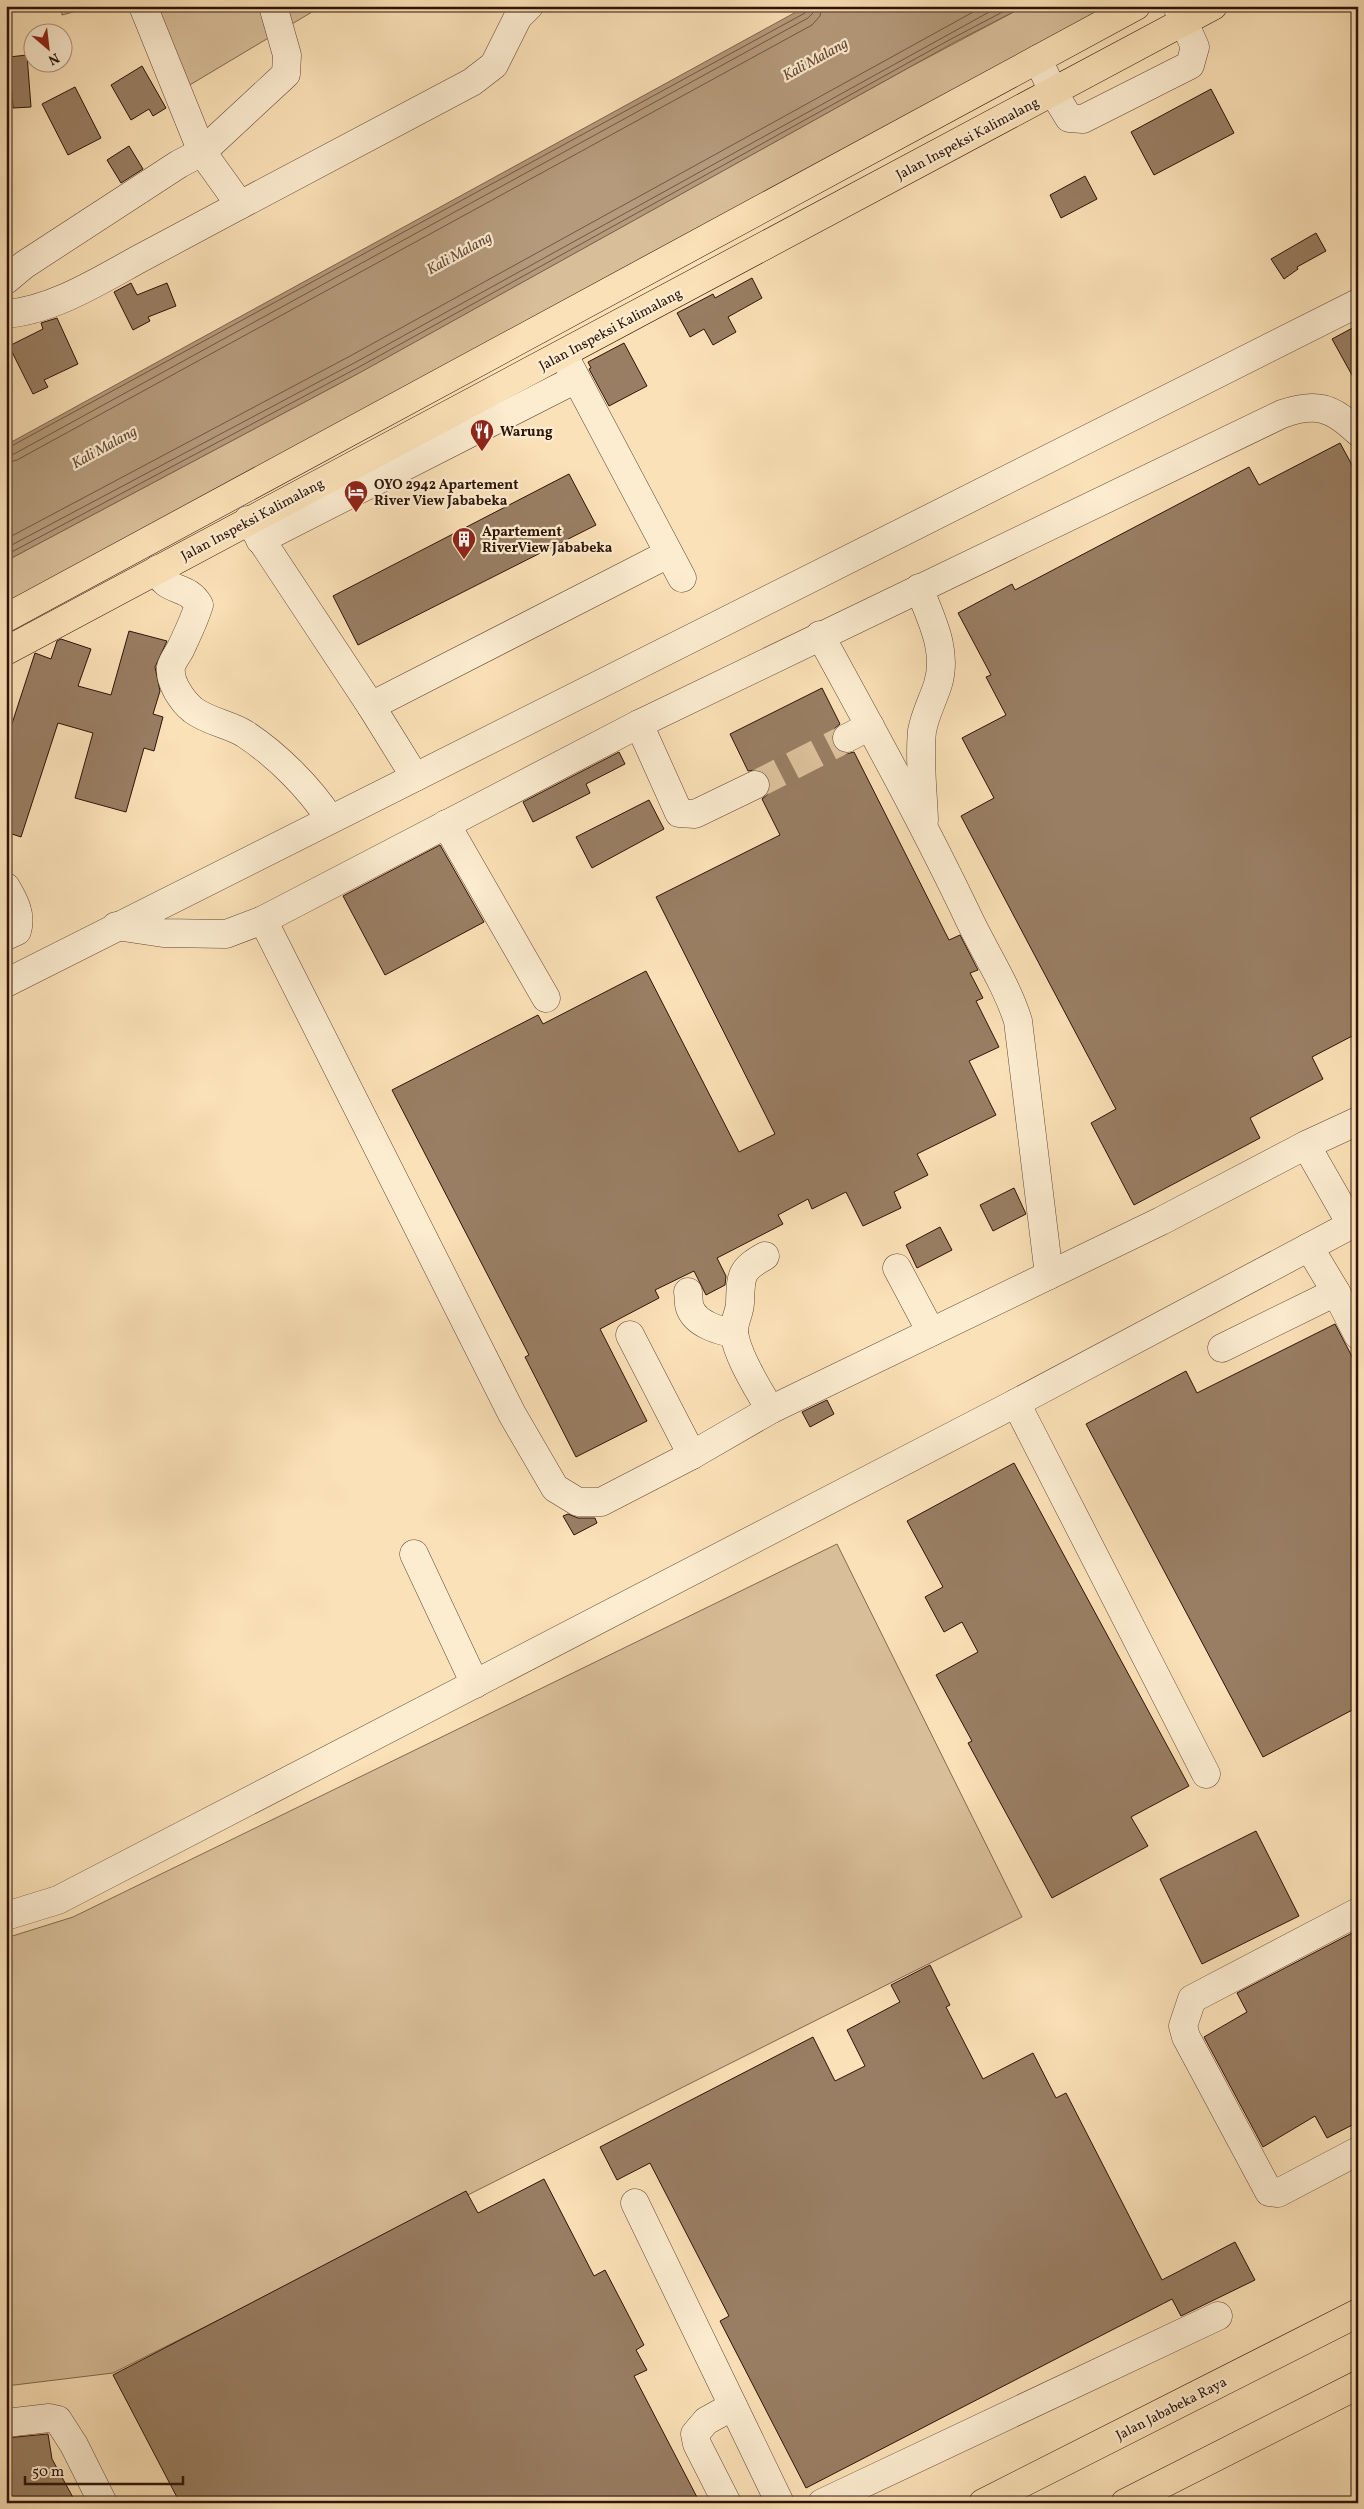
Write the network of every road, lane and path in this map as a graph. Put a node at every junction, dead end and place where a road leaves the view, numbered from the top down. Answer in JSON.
{"nodes":[{"id":1,"x":143,"y":6,"type":"edge"},
{"id":2,"x":273,"y":6,"type":"edge"},
{"id":3,"x":530,"y":6,"type":"edge"},
{"id":4,"x":1136,"y":6,"type":"edge"},
{"id":5,"x":1213,"y":6,"type":"edge"},
{"id":6,"x":1181,"y":14,"type":"edge"},
{"id":7,"x":1038,"y":59,"type":"junction"},
{"id":8,"x":1053,"y":92,"type":"junction"},
{"id":9,"x":202,"y":152,"type":"junction"},
{"id":10,"x":240,"y":205,"type":"junction"},
{"id":11,"x":6,"y":280,"type":"edge"},
{"id":12,"x":1358,"y":303,"type":"edge"},
{"id":13,"x":6,"y":314,"type":"edge"},
{"id":14,"x":564,"y":354,"type":"junction"},
{"id":15,"x":576,"y":379,"type":"junction"},
{"id":16,"x":1358,"y":432,"type":"edge"},
{"id":17,"x":254,"y":530,"type":"junction"},
{"id":18,"x":668,"y":554,"type":"junction"},
{"id":19,"x":158,"y":569,"type":"junction"},
{"id":20,"x":682,"y":578,"type":"dead end"},
{"id":21,"x":919,"y":588,"type":"junction"},
{"id":22,"x":6,"y":618,"type":"edge"},
{"id":23,"x":820,"y":635,"type":"junction"},
{"id":24,"x":6,"y":651,"type":"edge"},
{"id":25,"x":371,"y":706,"type":"junction"},
{"id":26,"x":639,"y":724,"type":"junction"},
{"id":27,"x":415,"y":777,"type":"junction"},
{"id":28,"x":755,"y":785,"type":"tunnel mouth"},
{"id":29,"x":330,"y":820,"type":"junction"},
{"id":30,"x":446,"y":824,"type":"junction"},
{"id":31,"x":924,"y":824,"type":"junction"},
{"id":32,"x":6,"y":886,"type":"edge"},
{"id":33,"x":264,"y":920,"type":"junction"},
{"id":34,"x":116,"y":926,"type":"junction"},
{"id":35,"x":6,"y":936,"type":"edge"},
{"id":36,"x":6,"y":983,"type":"edge"},
{"id":37,"x":546,"y":998,"type":"dead end"},
{"id":38,"x":1358,"y":1121,"type":"edge"},
{"id":39,"x":1306,"y":1145,"type":"junction"},
{"id":40,"x":1354,"y":1223,"type":"edge"},
{"id":41,"x":1309,"y":1247,"type":"junction"},
{"id":42,"x":765,"y":1256,"type":"dead end"},
{"id":43,"x":897,"y":1268,"type":"dead end"},
{"id":44,"x":1049,"y":1275,"type":"junction"},
{"id":45,"x":688,"y":1292,"type":"dead end"},
{"id":46,"x":1336,"y":1292,"type":"junction"},
{"id":47,"x":932,"y":1332,"type":"junction"},
{"id":48,"x":734,"y":1333,"type":"junction"},
{"id":49,"x":630,"y":1335,"type":"dead end"},
{"id":50,"x":1358,"y":1335,"type":"edge"},
{"id":51,"x":1222,"y":1348,"type":"dead end"},
{"id":52,"x":1016,"y":1404,"type":"junction"},
{"id":53,"x":770,"y":1410,"type":"junction"},
{"id":54,"x":692,"y":1455,"type":"junction"},
{"id":55,"x":414,"y":1554,"type":"dead end"},
{"id":56,"x":475,"y":1684,"type":"junction"},
{"id":57,"x":1206,"y":1774,"type":"dead end"},
{"id":58,"x":1358,"y":1912,"type":"edge"},
{"id":59,"x":6,"y":1916,"type":"edge"},
{"id":60,"x":1358,"y":2151,"type":"edge"},
{"id":61,"x":635,"y":2204,"type":"dead end"},
{"id":62,"x":1358,"y":2313,"type":"edge"},
{"id":63,"x":1218,"y":2316,"type":"dead end"},
{"id":64,"x":1358,"y":2385,"type":"edge"},
{"id":65,"x":733,"y":2406,"type":"junction"},
{"id":66,"x":6,"y":2422,"type":"edge"},
{"id":67,"x":103,"y":2503,"type":"edge"},
{"id":68,"x":727,"y":2503,"type":"edge"},
{"id":69,"x":780,"y":2503,"type":"edge"},
{"id":70,"x":822,"y":2503,"type":"edge"},
{"id":71,"x":983,"y":2503,"type":"edge"},
{"id":72,"x":1125,"y":2503,"type":"edge"}],
"edges":[{"from":1,"to":9,"type":"street"},
{"from":2,"to":9,"type":"street"},
{"from":3,"to":10,"type":"street"},
{"from":4,"to":7,"type":"main road"},
{"from":5,"to":6,"type":"main road","name":"Jalan Inspeksi Kalimalang"},
{"from":6,"to":8,"type":"main road","name":"Jalan Inspeksi Kalimalang"},
{"from":6,"to":8,"type":"street"},
{"from":7,"to":8,"type":"street"},
{"from":7,"to":22,"type":"main road"},
{"from":8,"to":14,"type":"main road","name":"Jalan Inspeksi Kalimalang"},
{"from":9,"to":10,"type":"street"},
{"from":9,"to":11,"type":"street"},
{"from":10,"to":13,"type":"street"},
{"from":12,"to":27,"type":"street"},
{"from":14,"to":15,"type":"street"},
{"from":14,"to":17,"type":"main road","name":"Jalan Inspeksi Kalimalang"},
{"from":15,"to":17,"type":"street"},
{"from":15,"to":18,"type":"street"},
{"from":16,"to":21,"type":"street"},
{"from":17,"to":19,"type":"main road","name":"Jalan Inspeksi Kalimalang"},
{"from":17,"to":25,"type":"street"},
{"from":18,"to":20,"type":"street"},
{"from":18,"to":25,"type":"street"},
{"from":19,"to":24,"type":"main road","name":"Jalan Inspeksi Kalimalang"},
{"from":19,"to":29,"type":"street"},
{"from":21,"to":23,"type":"street"},
{"from":21,"to":31,"type":"street"},
{"from":23,"to":26,"type":"street"},
{"from":23,"to":31,"type":"street"},
{"from":25,"to":27,"type":"street"},
{"from":26,"to":28,"type":"street"},
{"from":26,"to":30,"type":"street"},
{"from":27,"to":29,"type":"street"},
{"from":29,"to":34,"type":"street"},
{"from":30,"to":33,"type":"street"},
{"from":30,"to":37,"type":"street"},
{"from":31,"to":44,"type":"street"},
{"from":32,"to":35,"type":"street"},
{"from":33,"to":34,"type":"street"},
{"from":33,"to":54,"type":"street"},
{"from":34,"to":36,"type":"street"},
{"from":38,"to":39,"type":"street"},
{"from":39,"to":40,"type":"street"},
{"from":39,"to":44,"type":"street"},
{"from":40,"to":41,"type":"street"},
{"from":41,"to":46,"type":"street"},
{"from":41,"to":52,"type":"street"},
{"from":42,"to":48,"type":"street"},
{"from":43,"to":47,"type":"street"},
{"from":44,"to":47,"type":"street"},
{"from":45,"to":48,"type":"street"},
{"from":46,"to":50,"type":"street"},
{"from":46,"to":51,"type":"street"},
{"from":47,"to":53,"type":"street"},
{"from":48,"to":53,"type":"street"},
{"from":49,"to":54,"type":"street"},
{"from":52,"to":56,"type":"street"},
{"from":52,"to":57,"type":"street"},
{"from":53,"to":54,"type":"street"},
{"from":55,"to":56,"type":"street"},
{"from":56,"to":59,"type":"street"},
{"from":58,"to":60,"type":"street"},
{"from":61,"to":65,"type":"street"},
{"from":62,"to":71,"type":"main road","name":"Jalan Jababeka Raya"},
{"from":63,"to":70,"type":"street"},
{"from":64,"to":72,"type":"main road"},
{"from":65,"to":68,"type":"street"},
{"from":65,"to":69,"type":"street"},
{"from":66,"to":67,"type":"street"}]}
